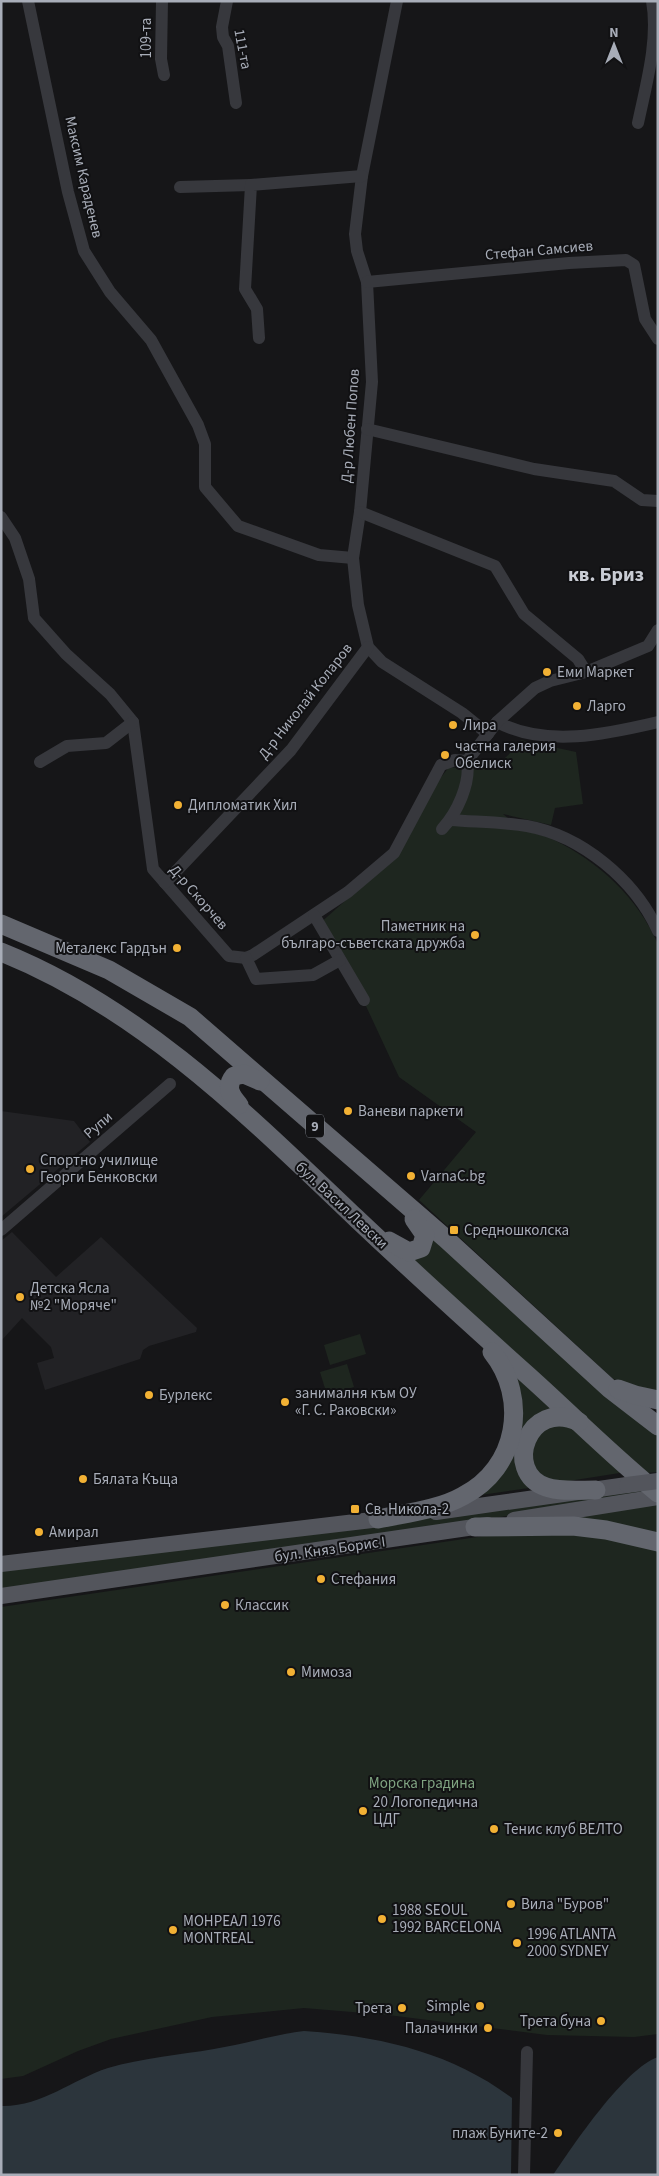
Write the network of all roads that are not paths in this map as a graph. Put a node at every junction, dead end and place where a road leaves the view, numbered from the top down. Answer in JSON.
{"nodes":[{"id":1,"x":28,"y":1,"type":"edge"},
{"id":2,"x":162,"y":1,"type":"edge"},
{"id":3,"x":227,"y":1,"type":"edge"},
{"id":4,"x":397,"y":1,"type":"edge"},
{"id":5,"x":652,"y":1,"type":"edge"},
{"id":6,"x":164,"y":75,"type":"dead end"},
{"id":7,"x":236,"y":103,"type":"dead end"},
{"id":8,"x":638,"y":123,"type":"dead end"},
{"id":9,"x":362,"y":176,"type":"junction"},
{"id":10,"x":251,"y":185,"type":"junction"},
{"id":11,"x":180,"y":187,"type":"dead end"},
{"id":12,"x":367,"y":282,"type":"junction"},
{"id":13,"x":259,"y":338,"type":"dead end"},
{"id":14,"x":658,"y":339,"type":"edge"},
{"id":15,"x":367,"y":429,"type":"junction"},
{"id":16,"x":658,"y":501,"type":"edge"},
{"id":17,"x":360,"y":512,"type":"junction"},
{"id":18,"x":1,"y":517,"type":"edge"},
{"id":19,"x":353,"y":558,"type":"junction"},
{"id":20,"x":658,"y":630,"type":"edge"},
{"id":21,"x":368,"y":647,"type":"junction"},
{"id":22,"x":586,"y":672,"type":"junction"},
{"id":23,"x":133,"y":722,"type":"junction"},
{"id":24,"x":497,"y":722,"type":"junction"},
{"id":25,"x":658,"y":722,"type":"edge"},
{"id":26,"x":488,"y":734,"type":"junction"},
{"id":27,"x":468,"y":761,"type":"junction"},
{"id":28,"x":40,"y":762,"type":"dead end"},
{"id":29,"x":165,"y":883,"type":"junction"},
{"id":30,"x":314,"y":914,"type":"junction"},
{"id":31,"x":1,"y":924,"type":"edge"},
{"id":32,"x":658,"y":931,"type":"edge"},
{"id":33,"x":1,"y":952,"type":"edge"},
{"id":34,"x":246,"y":958,"type":"junction"},
{"id":35,"x":340,"y":960,"type":"junction"},
{"id":36,"x":364,"y":1000,"type":"dead end"},
{"id":37,"x":170,"y":1084,"type":"dead end"},
{"id":38,"x":270,"y":1086,"type":"junction"},
{"id":39,"x":250,"y":1120,"type":"junction"},
{"id":40,"x":395,"y":1197,"type":"junction"},
{"id":41,"x":366,"y":1228,"type":"junction"},
{"id":42,"x":1,"y":1230,"type":"edge"},
{"id":43,"x":469,"y":1324,"type":"junction"},
{"id":44,"x":596,"y":1376,"type":"junction"},
{"id":45,"x":610,"y":1389,"type":"junction"},
{"id":46,"x":658,"y":1400,"type":"edge"},
{"id":47,"x":658,"y":1412,"type":"edge"},
{"id":48,"x":579,"y":1422,"type":"junction"},
{"id":49,"x":658,"y":1426,"type":"edge"},
{"id":50,"x":658,"y":1481,"type":"edge"},
{"id":51,"x":596,"y":1490,"type":"junction"},
{"id":52,"x":649,"y":1496,"type":"edge"},
{"id":53,"x":658,"y":1497,"type":"edge"},
{"id":54,"x":378,"y":1519,"type":"junction"},
{"id":55,"x":475,"y":1527,"type":"junction"},
{"id":56,"x":658,"y":1542,"type":"edge"},
{"id":57,"x":1,"y":1564,"type":"edge"},
{"id":58,"x":1,"y":1596,"type":"edge"},
{"id":59,"x":527,"y":2052,"type":"dead end"},
{"id":60,"x":524,"y":2175,"type":"edge"}],
"edges":[{"from":1,"to":19,"type":"street","name":"Максим Караденев"},
{"from":2,"to":6,"type":"street","name":"109-та"},
{"from":3,"to":7,"type":"street","name":"111-та"},
{"from":4,"to":9,"type":"street","name":"Д-р Любен Попов"},
{"from":5,"to":8,"type":"street"},
{"from":9,"to":10,"type":"street"},
{"from":9,"to":12,"type":"street","name":"Д-р Любен Попов"},
{"from":10,"to":11,"type":"street"},
{"from":10,"to":13,"type":"street"},
{"from":12,"to":14,"type":"street","name":"Стефан Самсиев"},
{"from":12,"to":15,"type":"street","name":"Д-р Любен Попов"},
{"from":15,"to":16,"type":"street"},
{"from":15,"to":17,"type":"street","name":"Д-р Любен Попов"},
{"from":17,"to":19,"type":"street","name":"Д-р Любен Попов"},
{"from":17,"to":22,"type":"street"},
{"from":18,"to":23,"type":"street"},
{"from":19,"to":21,"type":"street","name":"Д-р Любен Попов"},
{"from":20,"to":22,"type":"street"},
{"from":21,"to":26,"type":"street"},
{"from":21,"to":29,"type":"street","name":"Д-р Николай Коларов"},
{"from":22,"to":24,"type":"street"},
{"from":23,"to":28,"type":"street"},
{"from":23,"to":29,"type":"street","name":"Д-р Скорчев"},
{"from":24,"to":25,"type":"street"},
{"from":24,"to":26,"type":"street"},
{"from":26,"to":27,"type":"street"},
{"from":27,"to":30,"type":"street"},
{"from":27,"to":32,"type":"street"},
{"from":29,"to":34,"type":"street","name":"Д-р Скорчев"},
{"from":30,"to":34,"type":"street"},
{"from":30,"to":35,"type":"street"},
{"from":31,"to":38,"type":"highway","number":"9"},
{"from":33,"to":39,"type":"highway","name":"бул. Васил Левски"},
{"from":34,"to":35,"type":"street"},
{"from":35,"to":36,"type":"street"},
{"from":37,"to":42,"type":"street","name":"Рупи"},
{"from":38,"to":39,"type":"highway"},
{"from":38,"to":40,"type":"highway","number":"9"},
{"from":39,"to":41,"type":"highway","name":"бул. Васил Левски"},
{"from":40,"to":41,"type":"highway"},
{"from":40,"to":44,"type":"highway","number":"9"},
{"from":41,"to":43,"type":"highway","name":"бул. Васил Левски"},
{"from":43,"to":48,"type":"highway","name":"бул. Васил Левски"},
{"from":43,"to":54,"type":"highway"},
{"from":44,"to":45,"type":"highway","number":"9"},
{"from":44,"to":46,"type":"highway"},
{"from":45,"to":47,"type":"highway"},
{"from":45,"to":49,"type":"highway","number":"9"},
{"from":48,"to":51,"type":"highway"},
{"from":48,"to":52,"type":"highway","name":"бул. Васил Левски"},
{"from":50,"to":51,"type":"main road","name":"бул. Княз Борис I","bridge":true},
{"from":51,"to":54,"type":"main road","name":"бул. Княз Борис I"},
{"from":52,"to":53,"type":"main road","name":"бул. Княз Борис I"},
{"from":52,"to":55,"type":"main road","name":"бул. Княз Борис I"},
{"from":54,"to":57,"type":"main road","name":"бул. Княз Борис I"},
{"from":55,"to":56,"type":"highway"},
{"from":55,"to":58,"type":"main road","name":"бул. Княз Борис I"},
{"from":59,"to":60,"type":"street"}]}
